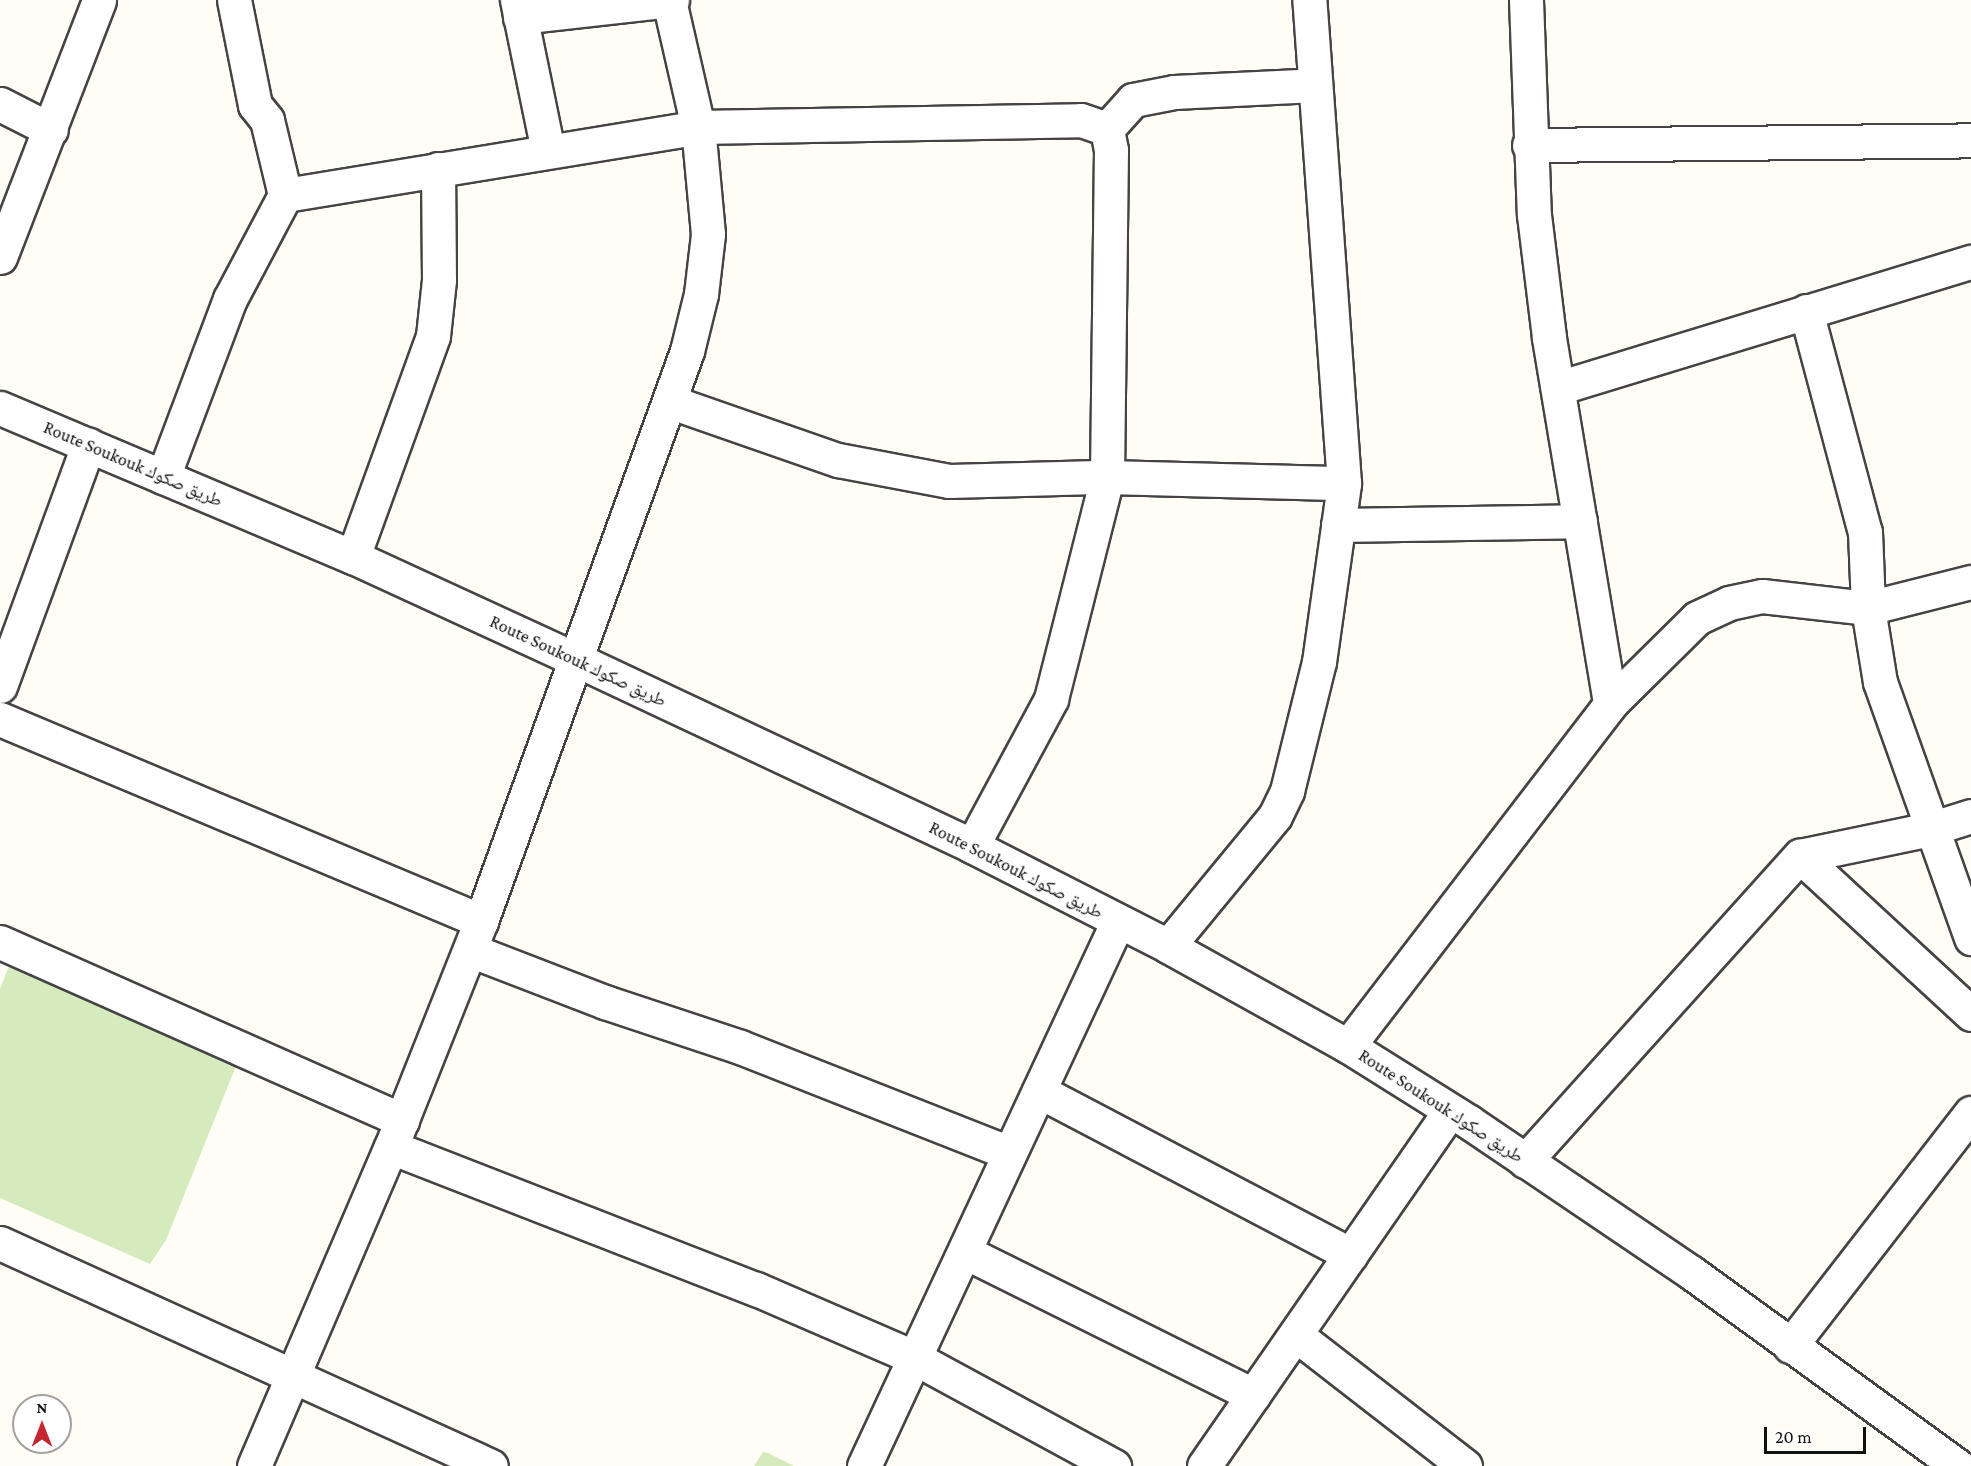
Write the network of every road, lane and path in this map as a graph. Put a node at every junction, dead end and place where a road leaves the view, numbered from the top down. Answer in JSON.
{"nodes":[{"id":1,"x":99,"y":0,"type":"edge"},
{"id":2,"x":234,"y":0,"type":"edge"},
{"id":3,"x":670,"y":0,"type":"edge"},
{"id":4,"x":1309,"y":0,"type":"edge"},
{"id":5,"x":1526,"y":0,"type":"edge"},
{"id":6,"x":518,"y":8,"type":"edge"},
{"id":7,"x":1315,"y":85,"type":"junction"},
{"id":8,"x":0,"y":104,"type":"edge"},
{"id":9,"x":698,"y":127,"type":"junction"},
{"id":10,"x":1107,"y":129,"type":"junction"},
{"id":11,"x":51,"y":130,"type":"junction"},
{"id":12,"x":1971,"y":140,"type":"edge"},
{"id":13,"x":1529,"y":145,"type":"junction"},
{"id":14,"x":548,"y":151,"type":"junction"},
{"id":15,"x":438,"y":169,"type":"junction"},
{"id":16,"x":285,"y":195,"type":"junction"},
{"id":17,"x":0,"y":257,"type":"edge"},
{"id":18,"x":1971,"y":262,"type":"edge"},
{"id":19,"x":1806,"y":311,"type":"junction"},
{"id":20,"x":1558,"y":388,"type":"junction"},
{"id":21,"x":671,"y":402,"type":"junction"},
{"id":22,"x":0,"y":408,"type":"edge"},
{"id":23,"x":88,"y":444,"type":"junction"},
{"id":24,"x":163,"y":477,"type":"junction"},
{"id":25,"x":1107,"y":477,"type":"junction"},
{"id":26,"x":1344,"y":483,"type":"junction"},
{"id":27,"x":1581,"y":521,"type":"junction"},
{"id":28,"x":1338,"y":525,"type":"junction"},
{"id":29,"x":353,"y":557,"type":"junction"},
{"id":30,"x":1971,"y":582,"type":"edge"},
{"id":31,"x":1868,"y":608,"type":"junction"},
{"id":32,"x":573,"y":658,"type":"junction"},
{"id":33,"x":0,"y":686,"type":"edge"},
{"id":34,"x":1610,"y":704,"type":"junction"},
{"id":35,"x":0,"y":719,"type":"edge"},
{"id":36,"x":1971,"y":816,"type":"edge"},
{"id":37,"x":1930,"y":829,"type":"junction"},
{"id":38,"x":972,"y":846,"type":"junction"},
{"id":39,"x":1800,"y":856,"type":"junction"},
{"id":40,"x":1118,"y":921,"type":"junction"},
{"id":41,"x":476,"y":936,"type":"junction"},
{"id":42,"x":1971,"y":938,"type":"edge"},
{"id":43,"x":0,"y":942,"type":"edge"},
{"id":44,"x":1168,"y":946,"type":"junction"},
{"id":45,"x":1971,"y":1014,"type":"edge"},
{"id":46,"x":1348,"y":1046,"type":"junction"},
{"id":47,"x":1039,"y":1091,"type":"junction"},
{"id":48,"x":1450,"y":1111,"type":"junction"},
{"id":49,"x":1971,"y":1113,"type":"edge"},
{"id":50,"x":396,"y":1133,"type":"junction"},
{"id":51,"x":1009,"y":1153,"type":"junction"},
{"id":52,"x":1525,"y":1161,"type":"junction"},
{"id":53,"x":0,"y":1243,"type":"edge"},
{"id":54,"x":964,"y":1252,"type":"junction"},
{"id":55,"x":1351,"y":1255,"type":"junction"},
{"id":56,"x":1296,"y":1335,"type":"junction"},
{"id":57,"x":1790,"y":1346,"type":"junction"},
{"id":58,"x":913,"y":1357,"type":"junction"},
{"id":59,"x":292,"y":1377,"type":"junction"},
{"id":60,"x":1253,"y":1395,"type":"junction"},
{"id":61,"x":254,"y":1466,"type":"edge"},
{"id":62,"x":491,"y":1466,"type":"edge"},
{"id":63,"x":864,"y":1466,"type":"edge"},
{"id":64,"x":1114,"y":1466,"type":"edge"},
{"id":65,"x":1204,"y":1466,"type":"edge"},
{"id":66,"x":1465,"y":1466,"type":"edge"},
{"id":67,"x":1959,"y":1466,"type":"edge"}],
"edges":[{"from":1,"to":11,"type":"street"},
{"from":2,"to":16,"type":"street"},
{"from":3,"to":6,"type":"street"},
{"from":3,"to":9,"type":"street"},
{"from":4,"to":7,"type":"street"},
{"from":5,"to":13,"type":"street"},
{"from":6,"to":14,"type":"street"},
{"from":7,"to":10,"type":"street"},
{"from":7,"to":26,"type":"street"},
{"from":8,"to":11,"type":"street"},
{"from":9,"to":10,"type":"street"},
{"from":9,"to":14,"type":"street"},
{"from":9,"to":21,"type":"street"},
{"from":10,"to":25,"type":"street"},
{"from":11,"to":17,"type":"street"},
{"from":12,"to":13,"type":"street"},
{"from":13,"to":20,"type":"street"},
{"from":14,"to":15,"type":"street"},
{"from":15,"to":16,"type":"street"},
{"from":15,"to":29,"type":"street"},
{"from":16,"to":24,"type":"street"},
{"from":18,"to":19,"type":"street"},
{"from":19,"to":20,"type":"street"},
{"from":19,"to":31,"type":"street"},
{"from":20,"to":27,"type":"street"},
{"from":21,"to":25,"type":"street"},
{"from":21,"to":32,"type":"street"},
{"from":22,"to":23,"type":"street","name":"Route Soukouk طريق صكوك"},
{"from":23,"to":24,"type":"street","name":"Route Soukouk طريق صكوك"},
{"from":23,"to":33,"type":"street"},
{"from":24,"to":29,"type":"street","name":"Route Soukouk طريق صكوك"},
{"from":25,"to":26,"type":"street"},
{"from":25,"to":38,"type":"street"},
{"from":26,"to":28,"type":"street"},
{"from":27,"to":28,"type":"street"},
{"from":27,"to":34,"type":"street"},
{"from":28,"to":44,"type":"street"},
{"from":29,"to":32,"type":"street","name":"Route Soukouk طريق صكوك"},
{"from":30,"to":31,"type":"street"},
{"from":31,"to":34,"type":"street"},
{"from":31,"to":37,"type":"street"},
{"from":32,"to":38,"type":"street","name":"Route Soukouk طريق صكوك"},
{"from":32,"to":41,"type":"street"},
{"from":34,"to":46,"type":"street"},
{"from":35,"to":41,"type":"street"},
{"from":36,"to":37,"type":"street"},
{"from":37,"to":39,"type":"street"},
{"from":37,"to":42,"type":"street"},
{"from":38,"to":40,"type":"street","name":"Route Soukouk طريق صكوك"},
{"from":39,"to":45,"type":"street"},
{"from":39,"to":52,"type":"street"},
{"from":40,"to":44,"type":"street","name":"Route Soukouk طريق صكوك"},
{"from":40,"to":47,"type":"street"},
{"from":41,"to":50,"type":"street"},
{"from":41,"to":51,"type":"street"},
{"from":43,"to":50,"type":"street"},
{"from":44,"to":46,"type":"street","name":"Route Soukouk طريق صكوك"},
{"from":46,"to":48,"type":"street","name":"Route Soukouk طريق صكوك"},
{"from":47,"to":51,"type":"street"},
{"from":47,"to":55,"type":"street"},
{"from":48,"to":52,"type":"street","name":"Route Soukouk طريق صكوك"},
{"from":48,"to":55,"type":"street"},
{"from":49,"to":57,"type":"street"},
{"from":50,"to":58,"type":"street"},
{"from":50,"to":59,"type":"street"},
{"from":51,"to":54,"type":"street"},
{"from":52,"to":57,"type":"street","name":"Route Soukouk طريق صكوك"},
{"from":53,"to":59,"type":"street"},
{"from":54,"to":58,"type":"street"},
{"from":54,"to":60,"type":"street"},
{"from":55,"to":56,"type":"street"},
{"from":56,"to":60,"type":"street"},
{"from":56,"to":66,"type":"street"},
{"from":57,"to":67,"type":"street","name":"Route Soukouk طريق صكوك"},
{"from":58,"to":63,"type":"street"},
{"from":58,"to":64,"type":"street"},
{"from":59,"to":61,"type":"street"},
{"from":59,"to":62,"type":"street"},
{"from":60,"to":65,"type":"street"}]}
